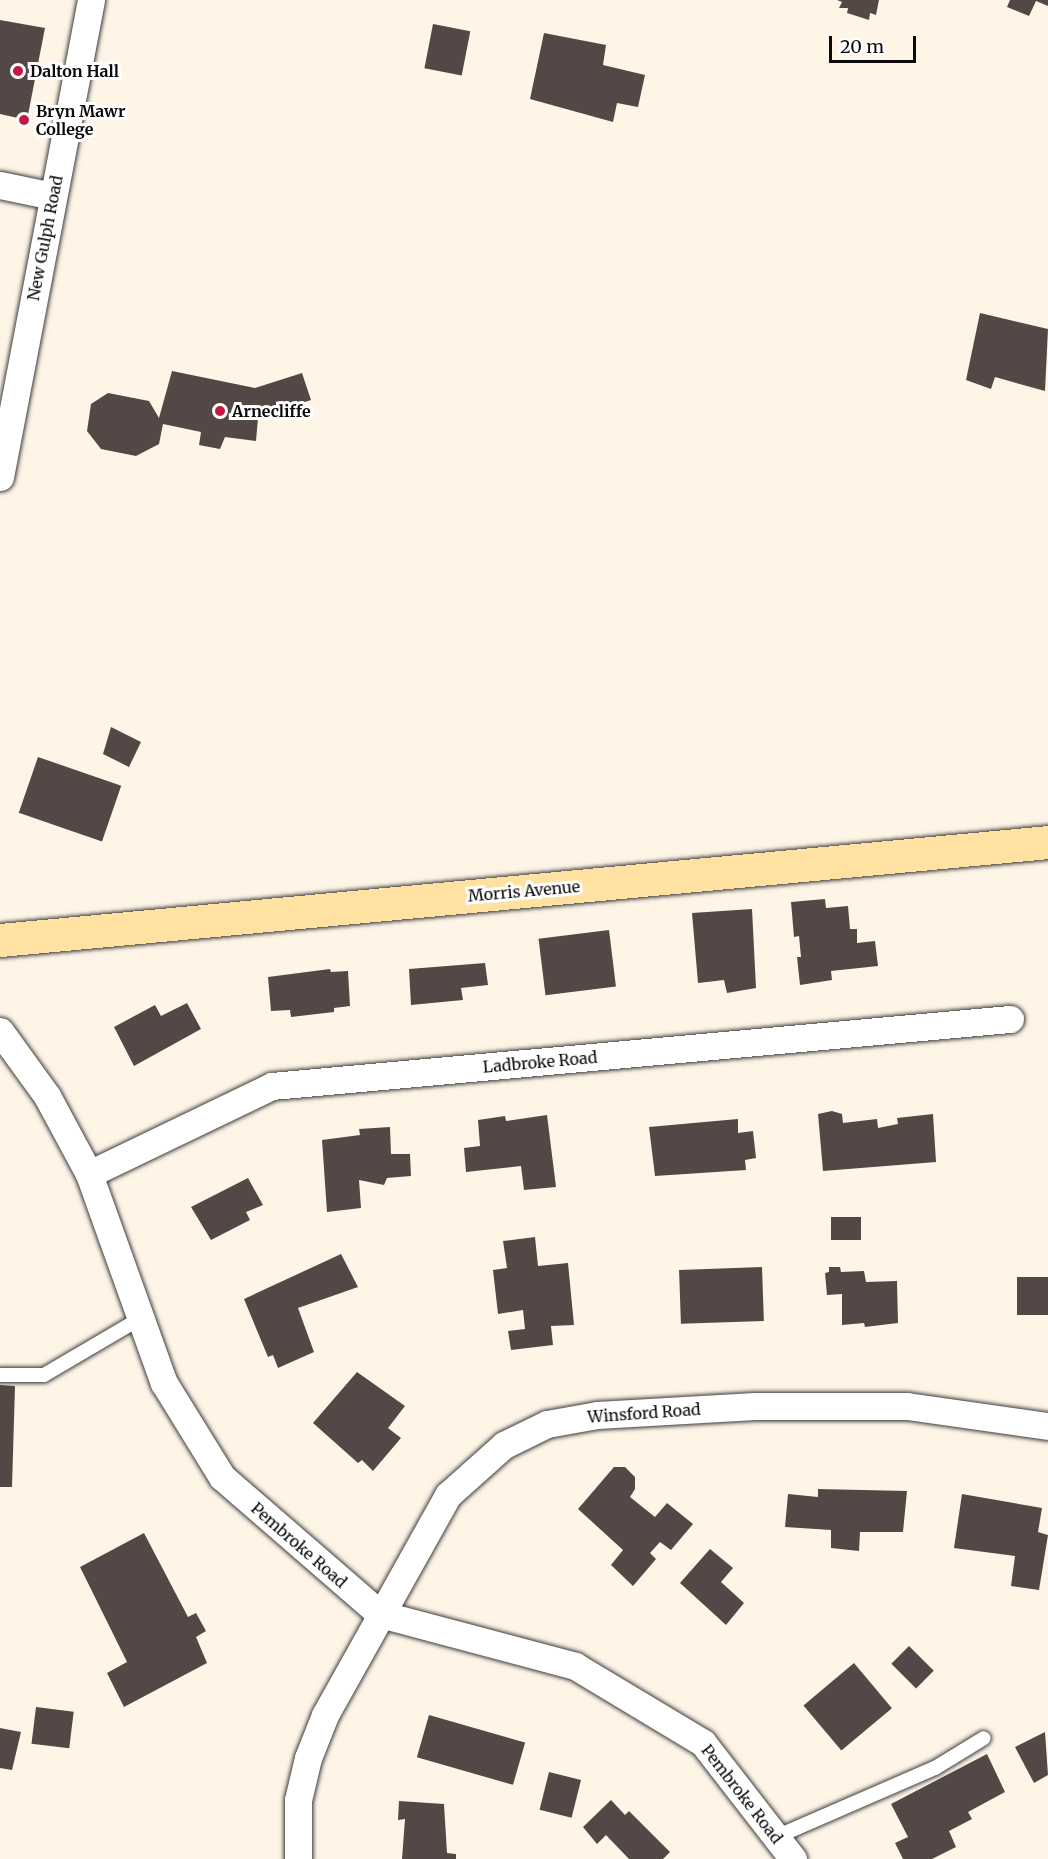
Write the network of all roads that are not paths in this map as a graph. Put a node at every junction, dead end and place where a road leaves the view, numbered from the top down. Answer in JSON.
{"nodes":[{"id":1,"x":91,"y":0,"type":"edge"},
{"id":2,"x":0,"y":185,"type":"edge"},
{"id":3,"x":53,"y":196,"type":"junction"},
{"id":4,"x":6,"y":409,"type":"edge"},
{"id":5,"x":0,"y":477,"type":"edge"},
{"id":6,"x":1048,"y":842,"type":"edge"},
{"id":7,"x":0,"y":940,"type":"edge"},
{"id":8,"x":1010,"y":1020,"type":"dead end"},
{"id":9,"x":0,"y":1030,"type":"edge"},
{"id":10,"x":89,"y":1174,"type":"junction"},
{"id":11,"x":141,"y":1318,"type":"junction"},
{"id":12,"x":0,"y":1375,"type":"edge"},
{"id":13,"x":1048,"y":1426,"type":"edge"},
{"id":14,"x":380,"y":1614,"type":"junction"},
{"id":15,"x":984,"y":1738,"type":"dead end"},
{"id":16,"x":776,"y":1837,"type":"junction"},
{"id":17,"x":298,"y":1859,"type":"edge"},
{"id":18,"x":793,"y":1859,"type":"edge"}],
"edges":[{"from":1,"to":3,"type":"street","name":"New Gulph Road"},
{"from":2,"to":3,"type":"street"},
{"from":3,"to":4,"type":"street","name":"New Gulph Road"},
{"from":4,"to":5,"type":"street","name":"New Gulph Road"},
{"from":6,"to":7,"type":"street","name":"Morris Avenue"},
{"from":8,"to":10,"type":"street","name":"Ladbroke Road"},
{"from":9,"to":10,"type":"street","name":"Pembroke Road"},
{"from":10,"to":11,"type":"street","name":"Pembroke Road"},
{"from":11,"to":12,"type":"lane"},
{"from":11,"to":14,"type":"street","name":"Pembroke Road"},
{"from":13,"to":14,"type":"street","name":"Winsford Road"},
{"from":14,"to":16,"type":"street","name":"Pembroke Road"},
{"from":14,"to":17,"type":"street","name":"Winsford Road"},
{"from":15,"to":16,"type":"lane"},
{"from":16,"to":18,"type":"street","name":"Pembroke Road"}]}
